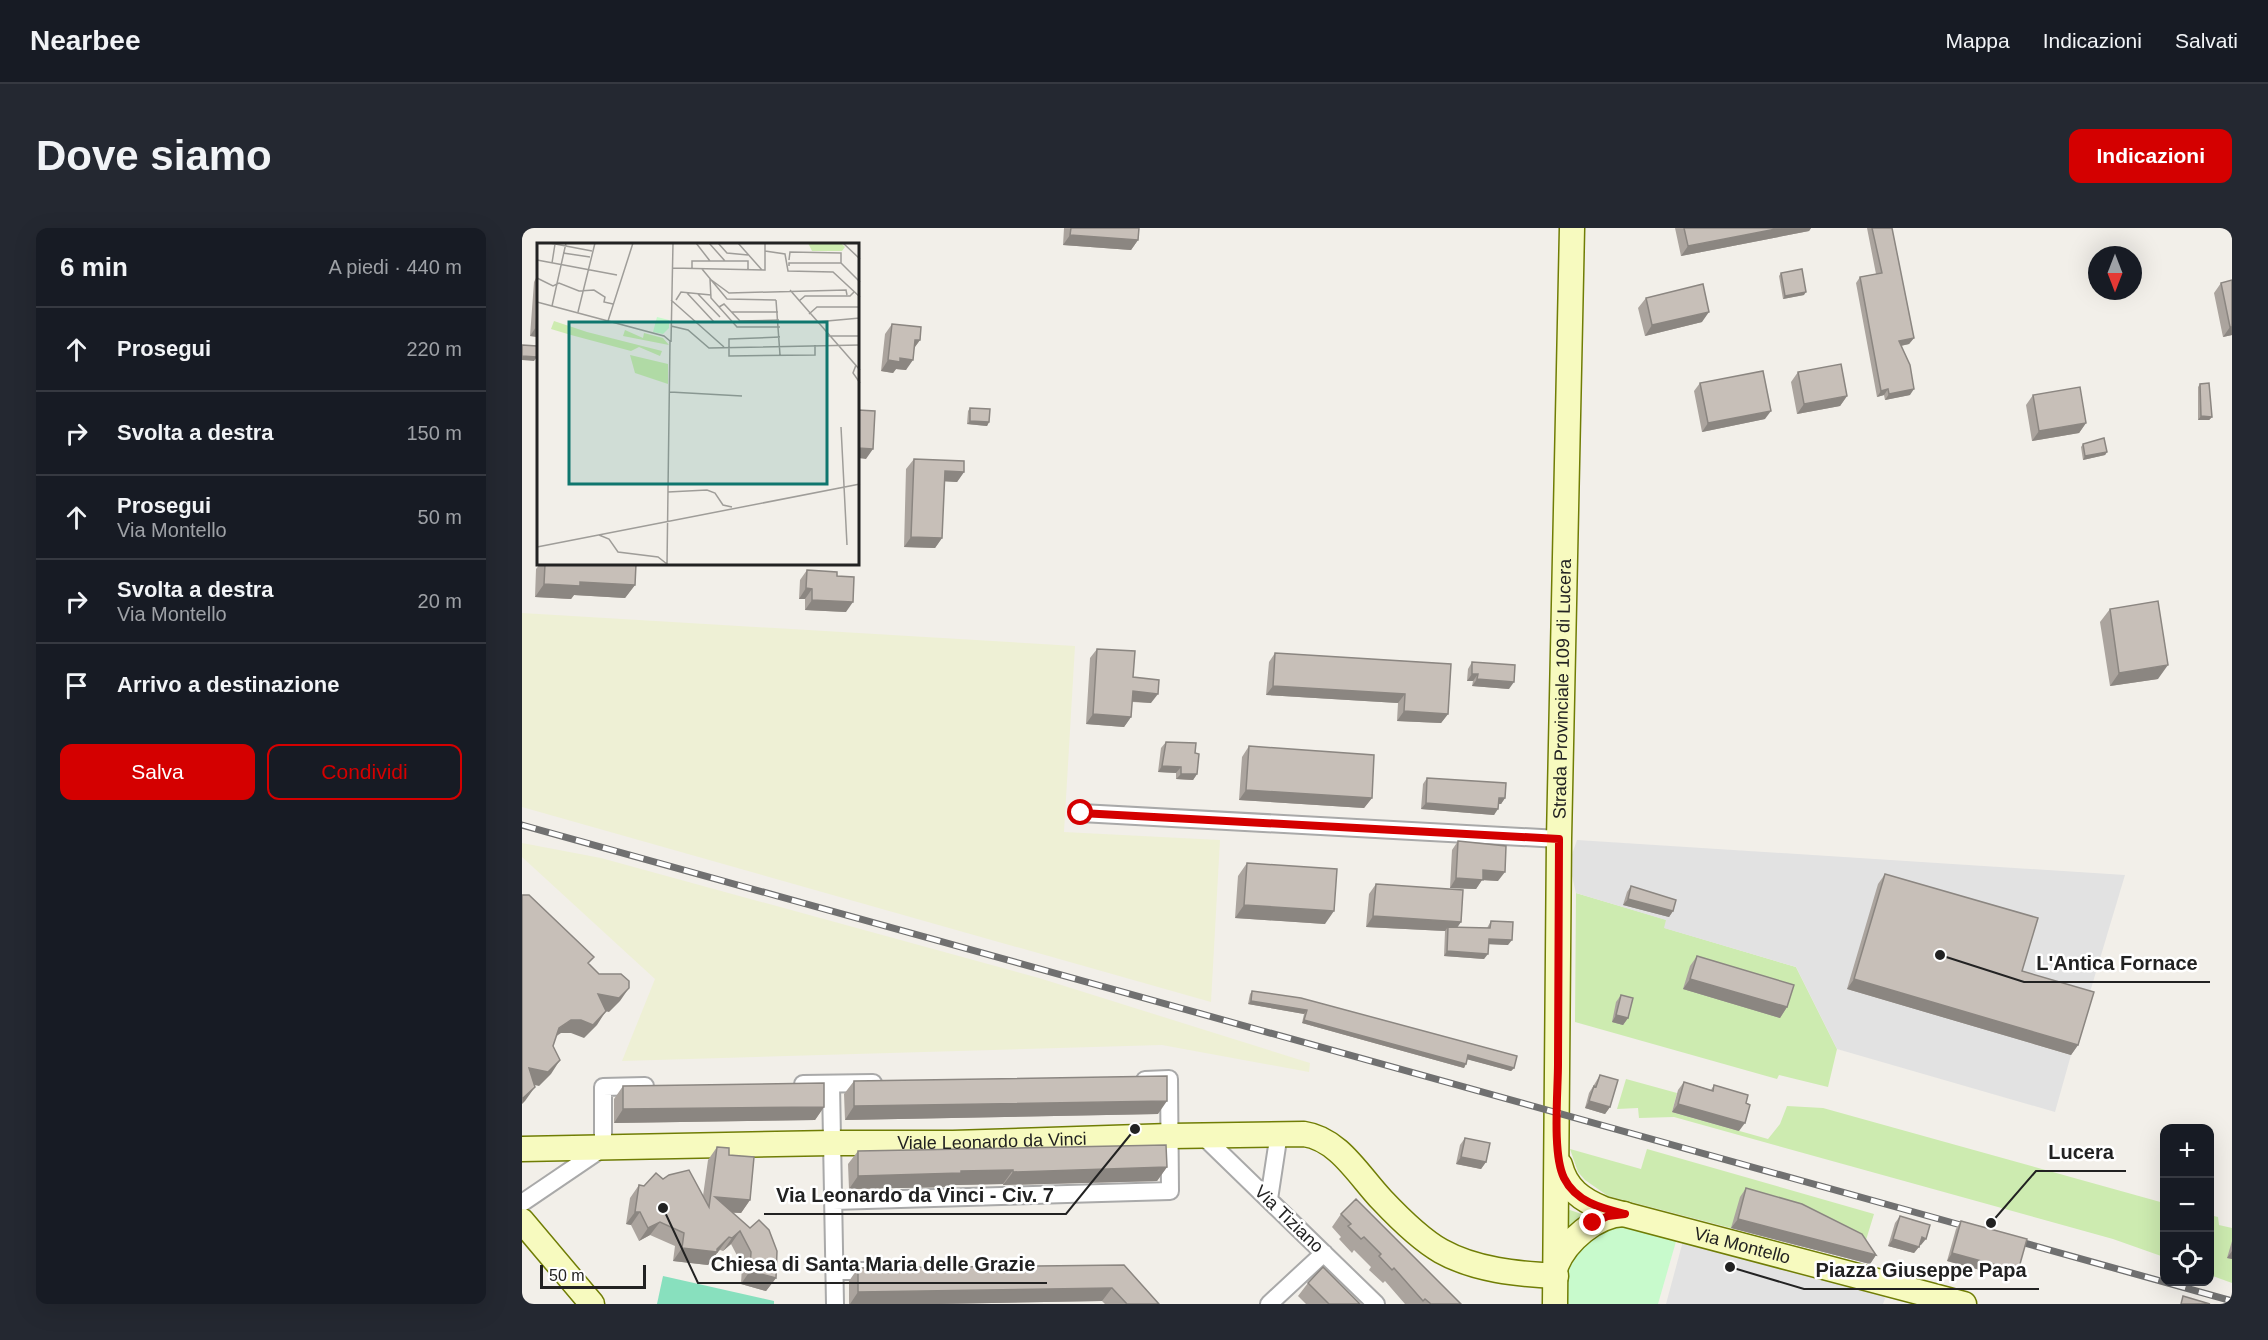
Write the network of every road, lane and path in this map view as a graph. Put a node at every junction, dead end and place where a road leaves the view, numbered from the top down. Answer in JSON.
{"nodes":[{"id":1,"x":1572,"y":228,"type":"edge"},
{"id":2,"x":1081,"y":813,"type":"dead end"},
{"id":3,"x":1559,"y":839,"type":"junction"},
{"id":4,"x":1134,"y":1080,"type":"edge"},
{"id":5,"x":831,"y":1083,"type":"junction"},
{"id":6,"x":890,"y":1083,"type":"edge"},
{"id":7,"x":786,"y":1084,"type":"edge"},
{"id":8,"x":660,"y":1086,"type":"edge"},
{"id":9,"x":1279,"y":1133,"type":"junction"},
{"id":10,"x":1202,"y":1135,"type":"junction"},
{"id":11,"x":1170,"y":1136,"type":"junction"},
{"id":12,"x":832,"y":1143,"type":"junction"},
{"id":13,"x":603,"y":1148,"type":"junction"},
{"id":14,"x":522,"y":1149,"type":"edge"},
{"id":15,"x":1558,"y":1150,"type":"junction"},
{"id":16,"x":1269,"y":1199,"type":"junction"},
{"id":17,"x":833,"y":1201,"type":"junction"},
{"id":18,"x":522,"y":1203,"type":"edge"},
{"id":19,"x":1625,"y":1214,"type":"junction"},
{"id":20,"x":522,"y":1221,"type":"edge"},
{"id":21,"x":1323,"y":1253,"type":"junction"},
{"id":22,"x":835,"y":1271,"type":"junction"},
{"id":23,"x":894,"y":1271,"type":"edge"},
{"id":24,"x":1556,"y":1271,"type":"junction"},
{"id":25,"x":592,"y":1304,"type":"edge"},
{"id":26,"x":836,"y":1304,"type":"edge"},
{"id":27,"x":1269,"y":1304,"type":"edge"},
{"id":28,"x":1376,"y":1304,"type":"edge"},
{"id":29,"x":1555,"y":1304,"type":"edge"},
{"id":30,"x":1964,"y":1304,"type":"edge"}],
"edges":[{"from":1,"to":3,"type":"street","name":"Strada Provinciale 109 di Lucera"},
{"from":2,"to":3,"type":"street"},
{"from":3,"to":15,"type":"street","name":"Strada Provinciale 109 di Lucera"},
{"from":4,"to":11,"type":"street"},
{"from":5,"to":6,"type":"street"},
{"from":5,"to":7,"type":"street"},
{"from":5,"to":12,"type":"street"},
{"from":8,"to":13,"type":"street"},
{"from":9,"to":10,"type":"street","name":"Viale Leonardo da Vinci"},
{"from":9,"to":16,"type":"street"},
{"from":9,"to":24,"type":"street","name":"Viale Leonardo da Vinci"},
{"from":10,"to":11,"type":"street","name":"Viale Leonardo da Vinci"},
{"from":10,"to":16,"type":"street","name":"Via Tiziano"},
{"from":11,"to":12,"type":"street","name":"Viale Leonardo da Vinci"},
{"from":11,"to":17,"type":"street"},
{"from":12,"to":13,"type":"street","name":"Viale Leonardo da Vinci"},
{"from":12,"to":17,"type":"street"},
{"from":13,"to":14,"type":"street","name":"Viale Leonardo da Vinci"},
{"from":13,"to":18,"type":"street"},
{"from":15,"to":19,"type":"street","name":"Via Montello"},
{"from":15,"to":24,"type":"street"},
{"from":16,"to":21,"type":"street","name":"Via Tiziano"},
{"from":17,"to":22,"type":"street"},
{"from":19,"to":24,"type":"street","name":"Via Montello"},
{"from":19,"to":30,"type":"street","name":"Via Montello"},
{"from":20,"to":25,"type":"street"},
{"from":21,"to":27,"type":"street"},
{"from":21,"to":28,"type":"street","name":"Via Tiziano"},
{"from":22,"to":23,"type":"street"},
{"from":22,"to":26,"type":"street"},
{"from":24,"to":29,"type":"street"}]}
